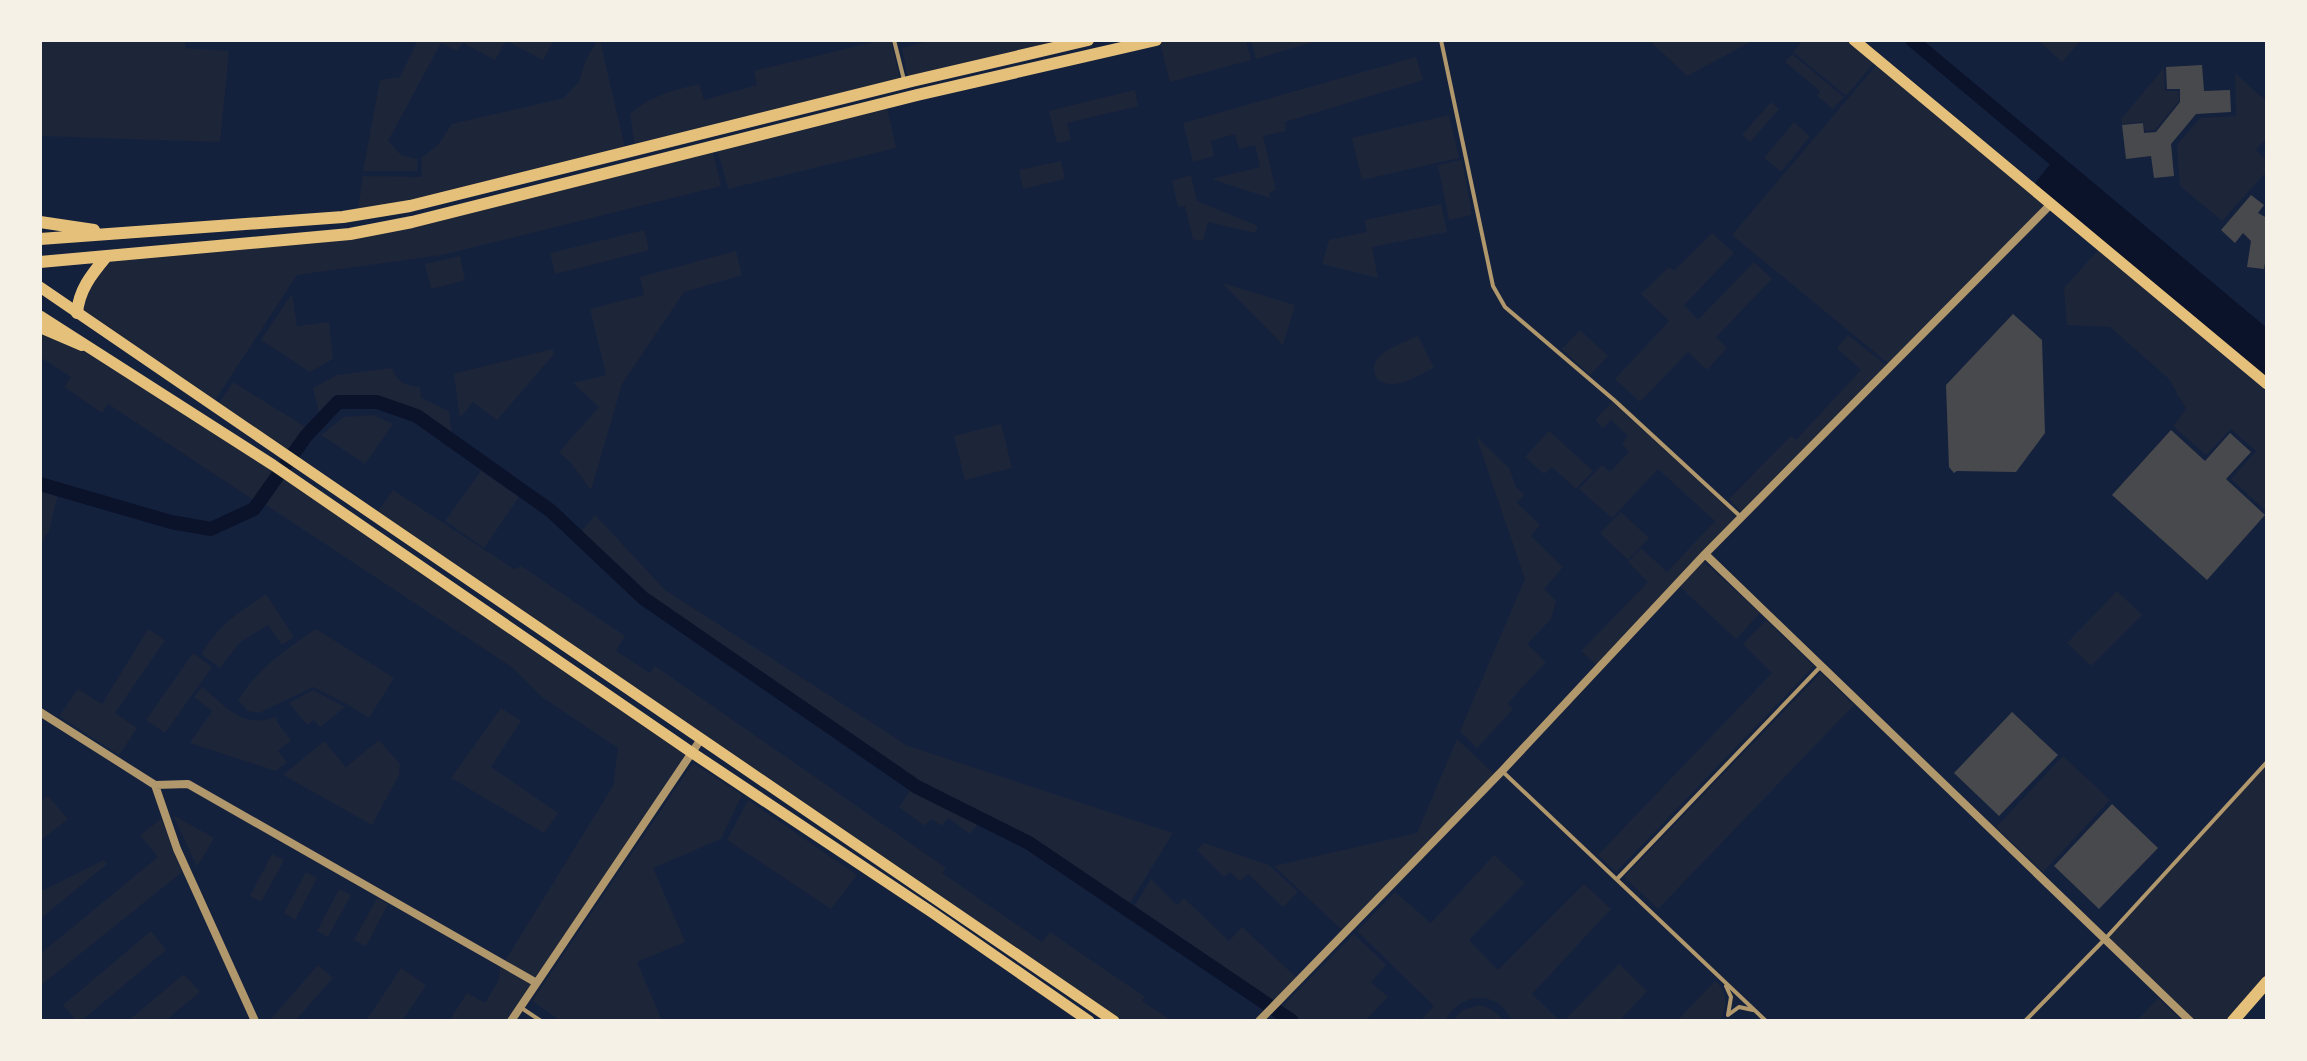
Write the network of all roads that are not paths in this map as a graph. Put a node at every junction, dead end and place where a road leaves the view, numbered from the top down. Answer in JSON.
{"nodes":[{"id":1,"x":894,"y":40,"type":"edge"},
{"id":2,"x":1088,"y":40,"type":"edge"},
{"id":3,"x":1156,"y":40,"type":"edge"},
{"id":4,"x":1441,"y":40,"type":"edge"},
{"id":5,"x":1854,"y":40,"type":"edge"},
{"id":6,"x":904,"y":83,"type":"junction"},
{"id":7,"x":2052,"y":203,"type":"junction"},
{"id":8,"x":40,"y":222,"type":"edge"},
{"id":9,"x":125,"y":234,"type":"junction"},
{"id":10,"x":40,"y":239,"type":"edge"},
{"id":11,"x":106,"y":257,"type":"junction"},
{"id":12,"x":40,"y":262,"type":"edge"},
{"id":13,"x":40,"y":287,"type":"edge"},
{"id":14,"x":77,"y":313,"type":"junction"},
{"id":15,"x":40,"y":316,"type":"edge"},
{"id":16,"x":40,"y":327,"type":"edge"},
{"id":17,"x":82,"y":345,"type":"junction"},
{"id":18,"x":2267,"y":384,"type":"edge"},
{"id":19,"x":1741,"y":517,"type":"junction"},
{"id":20,"x":1705,"y":554,"type":"junction"},
{"id":21,"x":1821,"y":666,"type":"junction"},
{"id":22,"x":40,"y":712,"type":"edge"},
{"id":23,"x":701,"y":739,"type":"junction"},
{"id":24,"x":691,"y":752,"type":"junction"},
{"id":25,"x":2267,"y":762,"type":"edge"},
{"id":26,"x":1502,"y":771,"type":"junction"},
{"id":27,"x":155,"y":785,"type":"junction"},
{"id":28,"x":1617,"y":879,"type":"junction"},
{"id":29,"x":2105,"y":939,"type":"junction"},
{"id":30,"x":1723,"y":980,"type":"junction"},
{"id":31,"x":535,"y":982,"type":"junction"},
{"id":32,"x":2267,"y":982,"type":"edge"},
{"id":33,"x":2267,"y":994,"type":"edge"},
{"id":34,"x":520,"y":1007,"type":"junction"},
{"id":35,"x":1758,"y":1013,"type":"junction"},
{"id":36,"x":1728,"y":1015,"type":"junction"},
{"id":37,"x":1262,"y":1017,"type":"edge"},
{"id":38,"x":255,"y":1021,"type":"edge"},
{"id":39,"x":511,"y":1021,"type":"edge"},
{"id":40,"x":541,"y":1021,"type":"edge"},
{"id":41,"x":1089,"y":1021,"type":"edge"},
{"id":42,"x":1114,"y":1021,"type":"edge"},
{"id":43,"x":1724,"y":1021,"type":"edge"},
{"id":44,"x":1766,"y":1021,"type":"edge"},
{"id":45,"x":2025,"y":1021,"type":"edge"},
{"id":46,"x":2190,"y":1021,"type":"edge"},
{"id":47,"x":2234,"y":1021,"type":"edge"}],
"edges":[{"from":1,"to":6,"type":"lane"},
{"from":2,"to":6,"type":"main road"},
{"from":3,"to":11,"type":"main road"},
{"from":4,"to":19,"type":"lane"},
{"from":5,"to":7,"type":"main road"},
{"from":6,"to":9,"type":"main road"},
{"from":7,"to":18,"type":"main road"},
{"from":7,"to":19,"type":"street"},
{"from":8,"to":9,"type":"main road"},
{"from":9,"to":10,"type":"main road"},
{"from":11,"to":12,"type":"main road"},
{"from":11,"to":14,"type":"main road"},
{"from":13,"to":14,"type":"main road"},
{"from":14,"to":23,"type":"main road"},
{"from":15,"to":17,"type":"main road"},
{"from":16,"to":17,"type":"main road"},
{"from":17,"to":24,"type":"main road"},
{"from":19,"to":20,"type":"street"},
{"from":20,"to":21,"type":"street"},
{"from":20,"to":26,"type":"street"},
{"from":21,"to":28,"type":"lane"},
{"from":21,"to":29,"type":"street"},
{"from":22,"to":27,"type":"street"},
{"from":23,"to":24,"type":"street"},
{"from":23,"to":42,"type":"main road"},
{"from":24,"to":31,"type":"street"},
{"from":24,"to":41,"type":"main road"},
{"from":25,"to":29,"type":"lane"},
{"from":26,"to":28,"type":"lane"},
{"from":26,"to":37,"type":"street"},
{"from":27,"to":31,"type":"street"},
{"from":27,"to":38,"type":"street"},
{"from":28,"to":30,"type":"lane"},
{"from":29,"to":45,"type":"lane"},
{"from":29,"to":46,"type":"street"},
{"from":30,"to":35,"type":"lane"},
{"from":30,"to":36,"type":"lane"},
{"from":31,"to":34,"type":"street"},
{"from":32,"to":47,"type":"main road"},
{"from":33,"to":47,"type":"main road"},
{"from":34,"to":39,"type":"street"},
{"from":34,"to":40,"type":"lane"},
{"from":35,"to":36,"type":"lane"},
{"from":35,"to":44,"type":"lane"},
{"from":36,"to":43,"type":"lane"}]}
